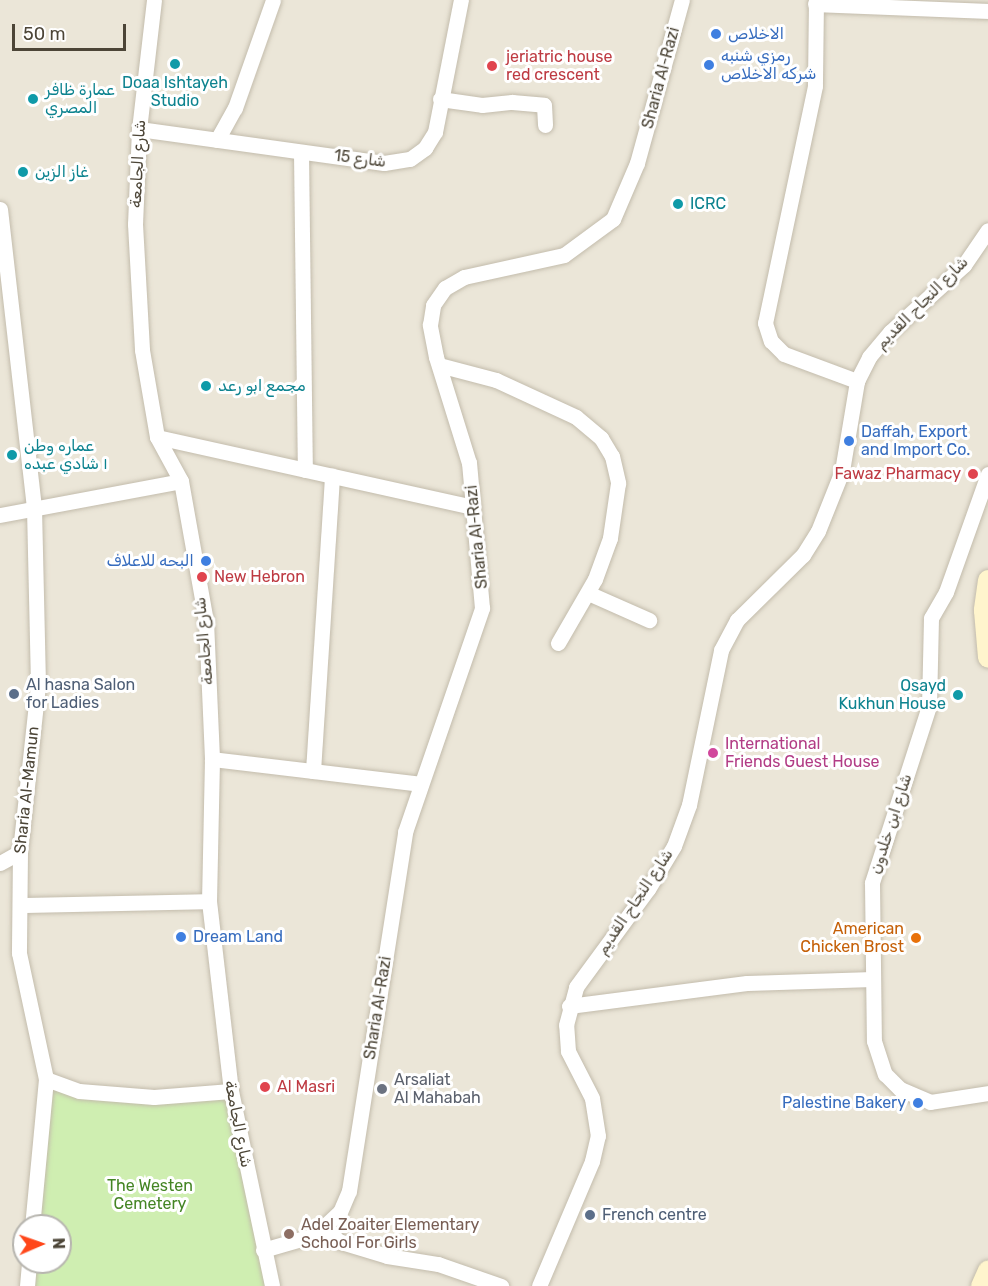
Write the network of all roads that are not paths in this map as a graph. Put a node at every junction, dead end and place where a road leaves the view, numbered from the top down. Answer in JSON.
{"nodes":[{"id":1,"x":154,"y":0,"type":"edge"},
{"id":2,"x":273,"y":0,"type":"edge"},
{"id":3,"x":461,"y":0,"type":"edge"},
{"id":4,"x":682,"y":0,"type":"edge"},
{"id":5,"x":815,"y":2,"type":"edge"},
{"id":6,"x":988,"y":11,"type":"edge"},
{"id":7,"x":440,"y":99,"type":"junction"},
{"id":8,"x":545,"y":125,"type":"dead end"},
{"id":9,"x":139,"y":129,"type":"junction"},
{"id":10,"x":217,"y":140,"type":"junction"},
{"id":11,"x":301,"y":152,"type":"junction"},
{"id":12,"x":0,"y":209,"type":"edge"},
{"id":13,"x":988,"y":230,"type":"edge"},
{"id":14,"x":439,"y":365,"type":"junction"},
{"id":15,"x":857,"y":381,"type":"junction"},
{"id":16,"x":157,"y":437,"type":"junction"},
{"id":17,"x":305,"y":470,"type":"junction"},
{"id":18,"x":988,"y":474,"type":"edge"},
{"id":19,"x":332,"y":476,"type":"junction"},
{"id":20,"x":181,"y":481,"type":"junction"},
{"id":21,"x":473,"y":507,"type":"junction"},
{"id":22,"x":34,"y":508,"type":"junction"},
{"id":23,"x":0,"y":515,"type":"edge"},
{"id":24,"x":988,"y":580,"type":"edge"},
{"id":25,"x":588,"y":592,"type":"junction"},
{"id":26,"x":649,"y":620,"type":"dead end"},
{"id":27,"x":558,"y":644,"type":"dead end"},
{"id":28,"x":988,"y":657,"type":"edge"},
{"id":29,"x":212,"y":759,"type":"junction"},
{"id":30,"x":313,"y":771,"type":"junction"},
{"id":31,"x":421,"y":784,"type":"junction"},
{"id":32,"x":20,"y":852,"type":"junction"},
{"id":33,"x":0,"y":863,"type":"edge"},
{"id":34,"x":209,"y":902,"type":"junction"},
{"id":35,"x":20,"y":905,"type":"junction"},
{"id":36,"x":873,"y":979,"type":"junction"},
{"id":37,"x":569,"y":1006,"type":"junction"},
{"id":38,"x":46,"y":1079,"type":"junction"},
{"id":39,"x":231,"y":1091,"type":"junction"},
{"id":40,"x":988,"y":1093,"type":"edge"},
{"id":41,"x":33,"y":1214,"type":"edge"},
{"id":42,"x":326,"y":1227,"type":"junction"},
{"id":43,"x":263,"y":1250,"type":"junction"},
{"id":44,"x":988,"y":1270,"type":"edge"},
{"id":45,"x":272,"y":1286,"type":"edge"},
{"id":46,"x":501,"y":1286,"type":"edge"},
{"id":47,"x":538,"y":1286,"type":"edge"},
{"id":48,"x":981,"y":1286,"type":"edge"}],
"edges":[{"from":1,"to":9,"type":"street","name":"شارع الجامعة"},
{"from":2,"to":10,"type":"street"},
{"from":3,"to":7,"type":"street","name":"شارع 15"},
{"from":4,"to":14,"type":"street","name":"Sharia Al-Razi"},
{"from":5,"to":6,"type":"street"},
{"from":5,"to":15,"type":"street"},
{"from":7,"to":8,"type":"street"},
{"from":7,"to":11,"type":"street","name":"شارع 15"},
{"from":9,"to":10,"type":"street","name":"شارع 15"},
{"from":9,"to":16,"type":"street","name":"شارع الجامعة"},
{"from":10,"to":11,"type":"street","name":"شارع 15"},
{"from":11,"to":17,"type":"street"},
{"from":12,"to":22,"type":"street","name":"Sharia Al-Mamun"},
{"from":13,"to":15,"type":"street","name":"شارع النجاح القديم"},
{"from":14,"to":21,"type":"street","name":"Sharia Al-Razi"},
{"from":14,"to":25,"type":"street"},
{"from":15,"to":37,"type":"street","name":"شارع النجاح القديم"},
{"from":16,"to":17,"type":"street"},
{"from":16,"to":20,"type":"street","name":"شارع الجامعة"},
{"from":17,"to":19,"type":"street"},
{"from":18,"to":36,"type":"street","name":"شارع ابن خلدون"},
{"from":19,"to":21,"type":"street"},
{"from":19,"to":30,"type":"street"},
{"from":20,"to":22,"type":"street"},
{"from":20,"to":29,"type":"street","name":"شارع الجامعة"},
{"from":21,"to":31,"type":"street","name":"Sharia Al-Razi"},
{"from":22,"to":23,"type":"street"},
{"from":22,"to":32,"type":"street","name":"Sharia Al-Mamun"},
{"from":24,"to":28,"type":"main road"},
{"from":25,"to":26,"type":"street"},
{"from":25,"to":27,"type":"street"},
{"from":29,"to":30,"type":"street"},
{"from":29,"to":34,"type":"street","name":"شارع الجامعة"},
{"from":30,"to":31,"type":"street"},
{"from":31,"to":42,"type":"street","name":"Sharia Al-Razi"},
{"from":32,"to":33,"type":"street"},
{"from":32,"to":35,"type":"street","name":"Sharia Al-Mamun"},
{"from":34,"to":35,"type":"street"},
{"from":34,"to":39,"type":"street","name":"شارع الجامعة"},
{"from":35,"to":38,"type":"street","name":"Sharia Al-Mamun"},
{"from":36,"to":37,"type":"street"},
{"from":36,"to":40,"type":"street","name":"شارع ابن خلدون"},
{"from":37,"to":47,"type":"street","name":"شارع النجاح القديم"},
{"from":38,"to":39,"type":"street"},
{"from":38,"to":41,"type":"street","name":"Sharia Al-Mamun"},
{"from":39,"to":43,"type":"street","name":"شارع الجامعة"},
{"from":42,"to":43,"type":"street","name":"Sharia Al-Razi"},
{"from":42,"to":46,"type":"street"},
{"from":43,"to":45,"type":"street","name":"شارع الجامعة"},
{"from":44,"to":48,"type":"main road"}]}
